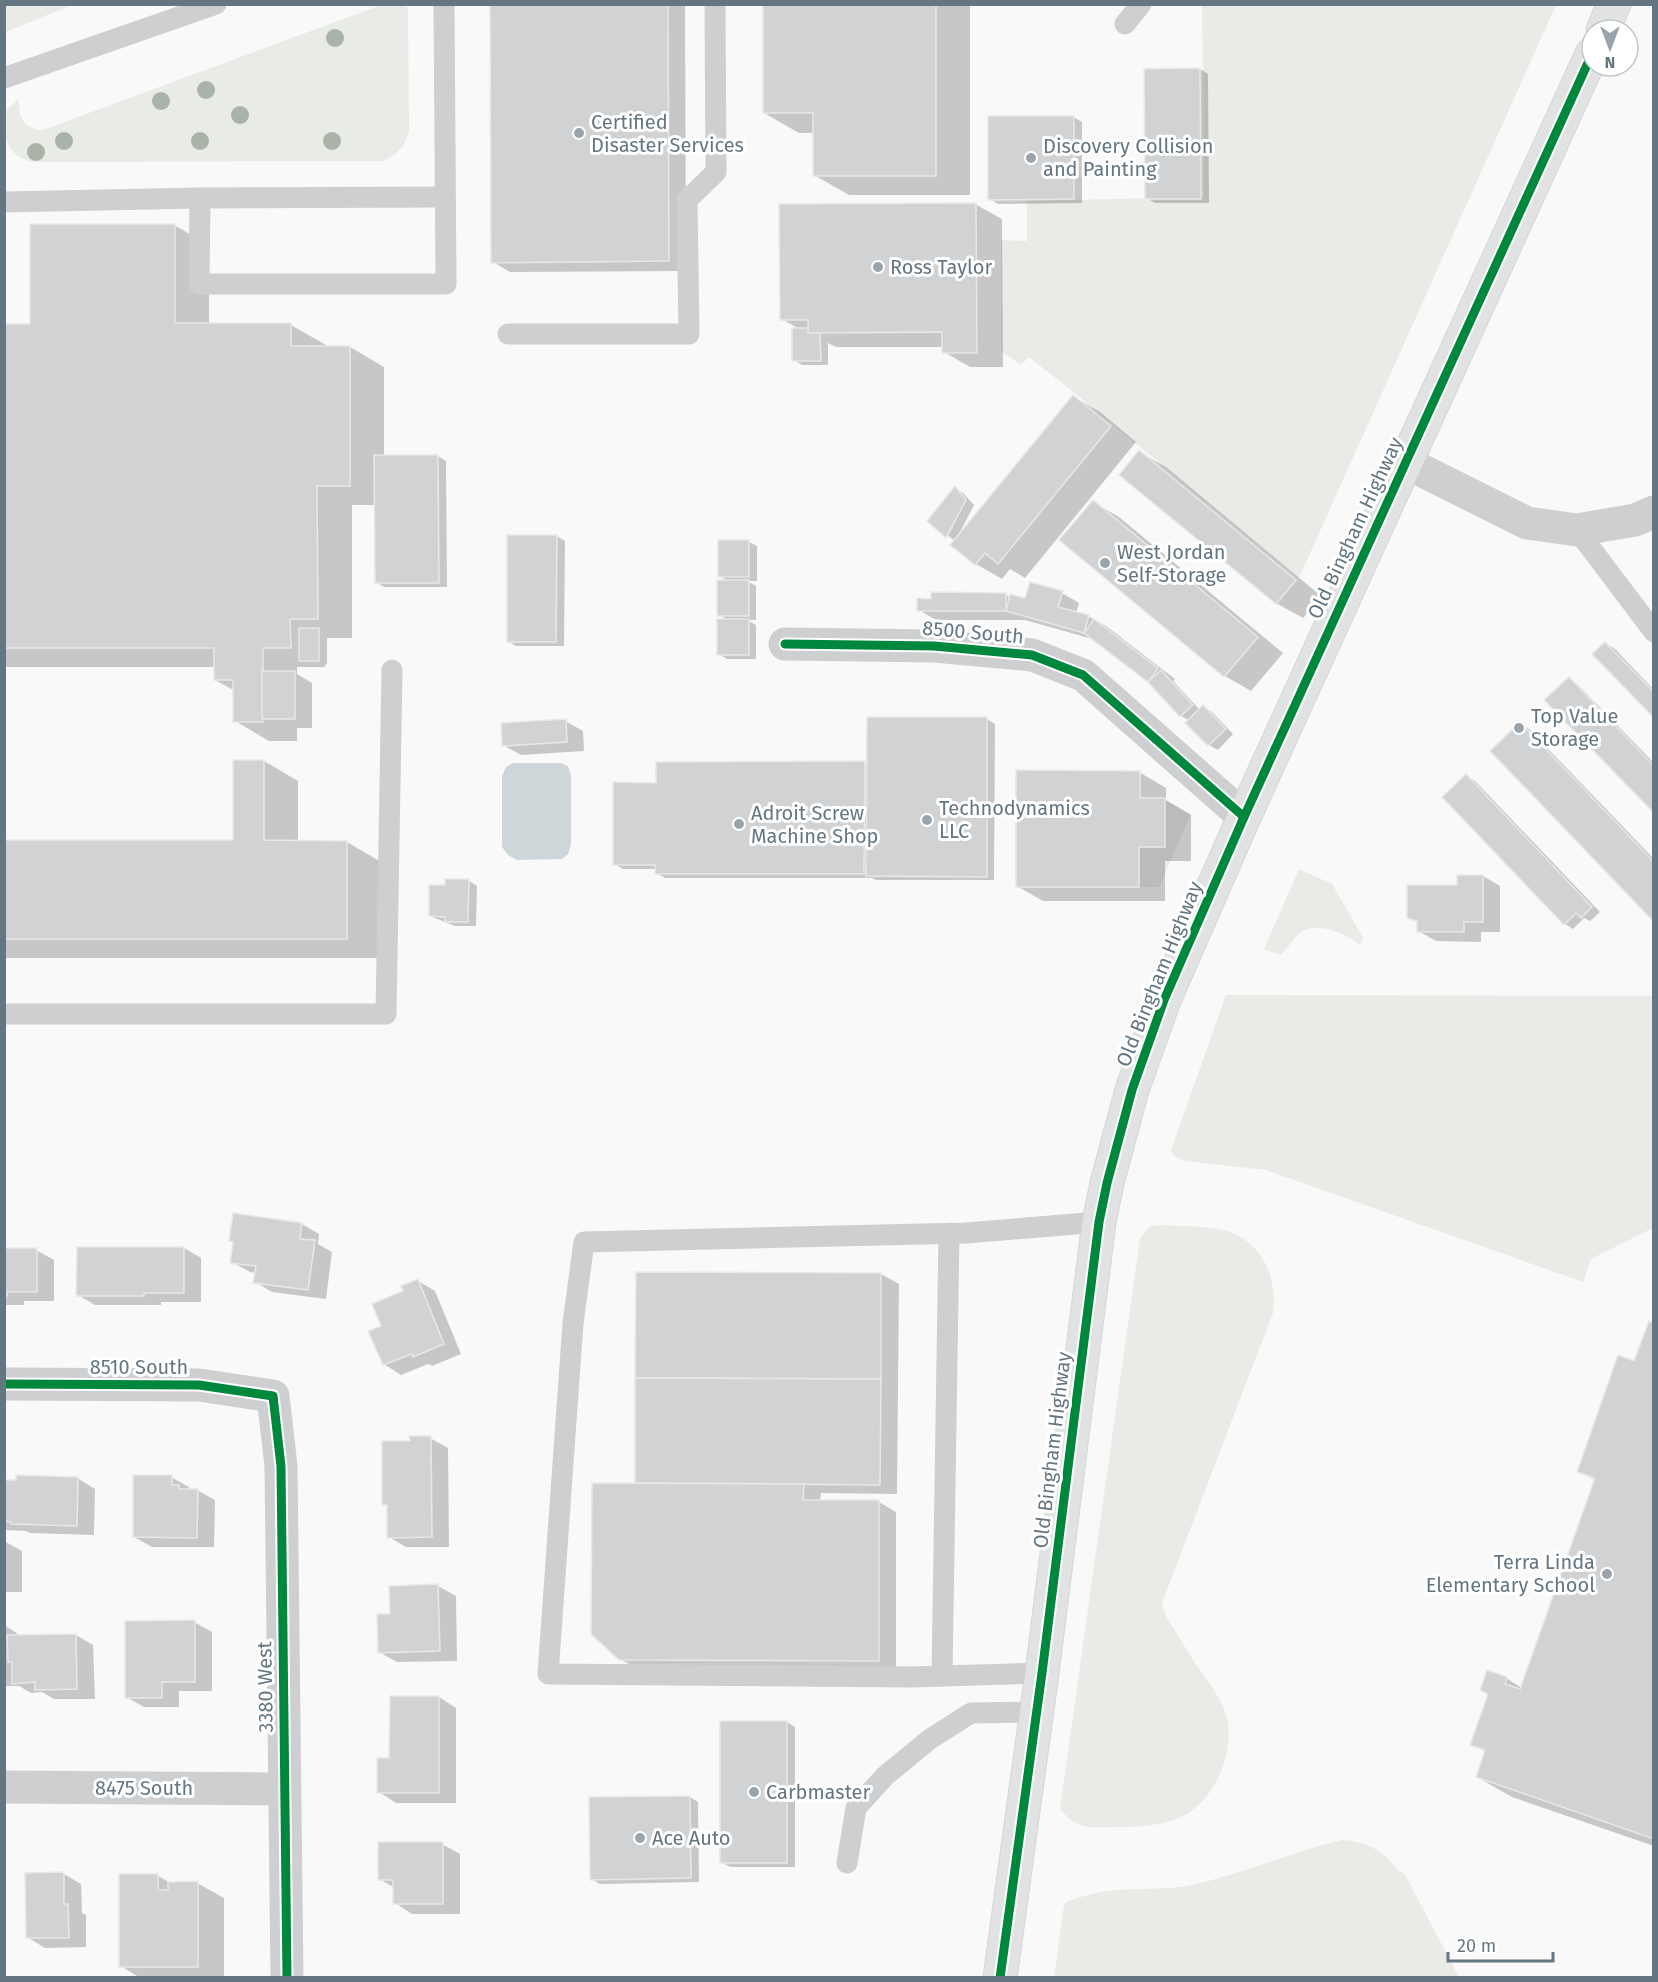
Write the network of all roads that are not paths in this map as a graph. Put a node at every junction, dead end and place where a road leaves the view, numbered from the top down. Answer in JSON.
{"nodes":[{"id":1,"x":216,"y":4,"type":"edge"},
{"id":2,"x":444,"y":4,"type":"edge"},
{"id":3,"x":715,"y":4,"type":"edge"},
{"id":4,"x":1141,"y":4,"type":"edge"},
{"id":5,"x":1614,"y":4,"type":"edge"},
{"id":6,"x":1608,"y":18,"type":"edge"},
{"id":7,"x":1125,"y":24,"type":"dead end"},
{"id":8,"x":4,"y":78,"type":"edge"},
{"id":9,"x":1581,"y":78,"type":"edge"},
{"id":10,"x":445,"y":197,"type":"junction"},
{"id":11,"x":201,"y":198,"type":"junction"},
{"id":12,"x":4,"y":202,"type":"edge"},
{"id":13,"x":508,"y":334,"type":"dead end"},
{"id":14,"x":1405,"y":462,"type":"junction"},
{"id":15,"x":1653,"y":512,"type":"edge"},
{"id":16,"x":1577,"y":530,"type":"junction"},
{"id":17,"x":1653,"y":632,"type":"edge"},
{"id":18,"x":785,"y":644,"type":"dead end"},
{"id":19,"x":392,"y":670,"type":"dead end"},
{"id":20,"x":1244,"y":817,"type":"junction"},
{"id":21,"x":4,"y":1014,"type":"edge"},
{"id":22,"x":1099,"y":1222,"type":"junction"},
{"id":23,"x":949,"y":1233,"type":"junction"},
{"id":24,"x":4,"y":1384,"type":"edge"},
{"id":25,"x":273,"y":1396,"type":"joint"},
{"id":26,"x":1042,"y":1673,"type":"junction"},
{"id":27,"x":942,"y":1676,"type":"junction"},
{"id":28,"x":1036,"y":1712,"type":"junction"},
{"id":29,"x":4,"y":1787,"type":"edge"},
{"id":30,"x":284,"y":1789,"type":"junction"},
{"id":31,"x":847,"y":1863,"type":"dead end"},
{"id":32,"x":287,"y":1977,"type":"edge"},
{"id":33,"x":1000,"y":1977,"type":"edge"}],
"edges":[{"from":1,"to":8,"type":"lane"},
{"from":2,"to":10,"type":"lane"},
{"from":3,"to":13,"type":"lane"},
{"from":4,"to":7,"type":"lane"},
{"from":5,"to":6,"type":"street"},
{"from":9,"to":14,"type":"street","name":"Old Bingham Highway"},
{"from":10,"to":11,"type":"lane"},
{"from":10,"to":11,"type":"lane"},
{"from":11,"to":12,"type":"lane"},
{"from":14,"to":16,"type":"street"},
{"from":14,"to":20,"type":"street","name":"Old Bingham Highway"},
{"from":15,"to":16,"type":"street"},
{"from":16,"to":17,"type":"lane"},
{"from":18,"to":20,"type":"street","name":"8500 South"},
{"from":19,"to":21,"type":"lane"},
{"from":20,"to":22,"type":"street","name":"Old Bingham Highway"},
{"from":22,"to":23,"type":"lane"},
{"from":22,"to":26,"type":"street","name":"Old Bingham Highway"},
{"from":23,"to":27,"type":"lane"},
{"from":23,"to":27,"type":"lane"},
{"from":24,"to":25,"type":"street","name":"8510 South"},
{"from":25,"to":30,"type":"street","name":"3380 West"},
{"from":26,"to":27,"type":"lane"},
{"from":26,"to":28,"type":"street","name":"Old Bingham Highway"},
{"from":28,"to":31,"type":"lane"},
{"from":28,"to":33,"type":"street","name":"Old Bingham Highway"},
{"from":29,"to":30,"type":"street","name":"8475 South"},
{"from":30,"to":32,"type":"street","name":"3380 West"}]}
